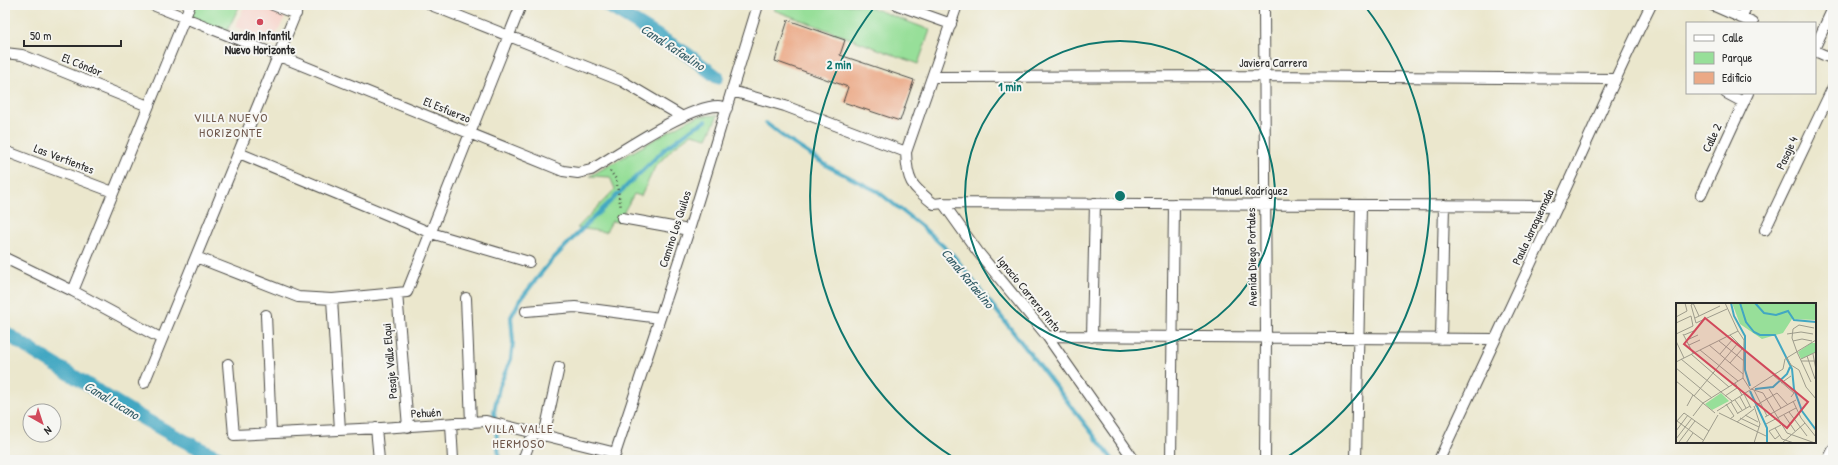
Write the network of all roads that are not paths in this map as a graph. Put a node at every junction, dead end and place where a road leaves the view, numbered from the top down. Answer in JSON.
{"nodes":[{"id":1,"x":153,"y":5,"type":"edge"},
{"id":2,"x":190,"y":5,"type":"edge"},
{"id":3,"x":273,"y":5,"type":"edge"},
{"id":4,"x":431,"y":5,"type":"edge"},
{"id":5,"x":521,"y":5,"type":"edge"},
{"id":6,"x":758,"y":5,"type":"edge"},
{"id":7,"x":898,"y":5,"type":"edge"},
{"id":8,"x":957,"y":5,"type":"edge"},
{"id":9,"x":1264,"y":5,"type":"edge"},
{"id":10,"x":1651,"y":5,"type":"edge"},
{"id":11,"x":1712,"y":5,"type":"edge"},
{"id":12,"x":1747,"y":5,"type":"edge"},
{"id":13,"x":1833,"y":8,"type":"edge"},
{"id":14,"x":298,"y":9,"type":"edge"},
{"id":15,"x":185,"y":18,"type":"junction"},
{"id":16,"x":1741,"y":18,"type":"junction"},
{"id":17,"x":1751,"y":22,"type":"edge"},
{"id":18,"x":951,"y":24,"type":"junction"},
{"id":19,"x":509,"y":36,"type":"junction"},
{"id":20,"x":1816,"y":45,"type":"edge"},
{"id":21,"x":1816,"y":51,"type":"edge"},
{"id":22,"x":5,"y":53,"type":"edge"},
{"id":23,"x":278,"y":56,"type":"junction"},
{"id":24,"x":1833,"y":59,"type":"edge"},
{"id":25,"x":1264,"y":76,"type":"junction"},
{"id":26,"x":932,"y":77,"type":"junction"},
{"id":27,"x":1614,"y":79,"type":"junction"},
{"id":28,"x":1833,"y":86,"type":"edge"},
{"id":29,"x":732,"y":91,"type":"junction"},
{"id":30,"x":1730,"y":94,"type":"edge"},
{"id":31,"x":1745,"y":98,"type":"edge"},
{"id":32,"x":148,"y":106,"type":"junction"},
{"id":33,"x":727,"y":108,"type":"junction"},
{"id":34,"x":681,"y":116,"type":"junction"},
{"id":35,"x":470,"y":134,"type":"junction"},
{"id":36,"x":5,"y":151,"type":"edge"},
{"id":37,"x":906,"y":152,"type":"junction"},
{"id":38,"x":238,"y":153,"type":"junction"},
{"id":39,"x":114,"y":192,"type":"junction"},
{"id":40,"x":1700,"y":195,"type":"dead end"},
{"id":41,"x":943,"y":203,"type":"junction"},
{"id":42,"x":1095,"y":203,"type":"junction"},
{"id":43,"x":1174,"y":204,"type":"junction"},
{"id":44,"x":1264,"y":204,"type":"junction"},
{"id":45,"x":1361,"y":205,"type":"junction"},
{"id":46,"x":1444,"y":205,"type":"junction"},
{"id":47,"x":1558,"y":206,"type":"junction"},
{"id":48,"x":622,"y":218,"type":"dead end"},
{"id":49,"x":689,"y":230,"type":"junction"},
{"id":50,"x":1765,"y":230,"type":"dead end"},
{"id":51,"x":431,"y":233,"type":"junction"},
{"id":52,"x":196,"y":257,"type":"junction"},
{"id":53,"x":5,"y":258,"type":"edge"},
{"id":54,"x":529,"y":262,"type":"dead end"},
{"id":55,"x":73,"y":291,"type":"junction"},
{"id":56,"x":397,"y":293,"type":"junction"},
{"id":57,"x":466,"y":298,"type":"dead end"},
{"id":58,"x":332,"y":299,"type":"junction"},
{"id":59,"x":526,"y":311,"type":"dead end"},
{"id":60,"x":266,"y":315,"type":"dead end"},
{"id":61,"x":660,"y":318,"type":"junction"},
{"id":62,"x":1047,"y":336,"type":"junction"},
{"id":63,"x":1092,"y":337,"type":"junction"},
{"id":64,"x":1174,"y":337,"type":"junction"},
{"id":65,"x":1266,"y":338,"type":"junction"},
{"id":66,"x":1358,"y":338,"type":"junction"},
{"id":67,"x":1441,"y":339,"type":"junction"},
{"id":68,"x":1494,"y":339,"type":"junction"},
{"id":69,"x":162,"y":340,"type":"junction"},
{"id":70,"x":228,"y":364,"type":"dead end"},
{"id":71,"x":559,"y":367,"type":"dead end"},
{"id":72,"x":144,"y":383,"type":"dead end"},
{"id":73,"x":471,"y":423,"type":"junction"},
{"id":74,"x":451,"y":424,"type":"junction"},
{"id":75,"x":408,"y":427,"type":"junction"},
{"id":76,"x":376,"y":428,"type":"junction"},
{"id":77,"x":340,"y":430,"type":"junction"},
{"id":78,"x":271,"y":433,"type":"junction"},
{"id":79,"x":533,"y":433,"type":"junction"},
{"id":80,"x":544,"y":436,"type":"junction"},
{"id":81,"x":1833,"y":450,"type":"edge"},
{"id":82,"x":615,"y":457,"type":"edge"},
{"id":83,"x":379,"y":460,"type":"edge"},
{"id":84,"x":453,"y":460,"type":"edge"},
{"id":85,"x":523,"y":460,"type":"edge"},
{"id":86,"x":1134,"y":460,"type":"edge"},
{"id":87,"x":1171,"y":460,"type":"edge"},
{"id":88,"x":1265,"y":460,"type":"edge"},
{"id":89,"x":1356,"y":460,"type":"edge"},
{"id":90,"x":1439,"y":460,"type":"edge"},
{"id":91,"x":1828,"y":460,"type":"edge"}],
"edges":[{"from":1,"to":15,"type":"street","name":"El Esfuerzo"},
{"from":2,"to":15,"type":"street"},
{"from":3,"to":14,"type":"street"},
{"from":4,"to":19,"type":"street"},
{"from":5,"to":19,"type":"street"},
{"from":6,"to":29,"type":"street","name":"Camino Los Quilos"},
{"from":7,"to":18,"type":"street"},
{"from":8,"to":18,"type":"street"},
{"from":9,"to":25,"type":"street","name":"Avenida Diego Portales"},
{"from":10,"to":27,"type":"street","name":"Paula Jaraquemada"},
{"from":11,"to":16,"type":"street"},
{"from":12,"to":16,"type":"street"},
{"from":13,"to":20,"type":"street"},
{"from":14,"to":23,"type":"street"},
{"from":15,"to":23,"type":"street","name":"El Esfuerzo"},
{"from":15,"to":32,"type":"street"},
{"from":16,"to":17,"type":"street"},
{"from":18,"to":26,"type":"street"},
{"from":19,"to":34,"type":"street"},
{"from":19,"to":35,"type":"street"},
{"from":21,"to":24,"type":"street"},
{"from":22,"to":32,"type":"street","name":"El Cóndor"},
{"from":23,"to":35,"type":"street","name":"El Esfuerzo"},
{"from":23,"to":38,"type":"street"},
{"from":25,"to":26,"type":"street","name":"Javiera Carrera"},
{"from":25,"to":27,"type":"street","name":"Javiera Carrera"},
{"from":25,"to":44,"type":"street","name":"Avenida Diego Portales"},
{"from":26,"to":37,"type":"street"},
{"from":27,"to":47,"type":"street","name":"Paula Jaraquemada"},
{"from":28,"to":50,"type":"street","name":"Pasaje 4"},
{"from":29,"to":33,"type":"street","name":"Camino Los Quilos"},
{"from":29,"to":37,"type":"street"},
{"from":30,"to":31,"type":"street"},
{"from":31,"to":40,"type":"street","name":"Calle 2"},
{"from":32,"to":39,"type":"street"},
{"from":33,"to":34,"type":"street","name":"El Esfuerzo"},
{"from":33,"to":49,"type":"street","name":"Camino Los Quilos"},
{"from":34,"to":35,"type":"street","name":"El Esfuerzo"},
{"from":35,"to":51,"type":"street"},
{"from":36,"to":39,"type":"street","name":"Las Vertientes"},
{"from":37,"to":41,"type":"street"},
{"from":38,"to":51,"type":"street"},
{"from":38,"to":52,"type":"street"},
{"from":39,"to":55,"type":"street"},
{"from":41,"to":42,"type":"street","name":"Manuel Rodríguez"},
{"from":41,"to":62,"type":"street","name":"Ignacio Carrera Pinto"},
{"from":42,"to":43,"type":"street","name":"Manuel Rodríguez"},
{"from":42,"to":63,"type":"street"},
{"from":43,"to":44,"type":"street","name":"Manuel Rodríguez"},
{"from":43,"to":64,"type":"street"},
{"from":44,"to":45,"type":"street","name":"Manuel Rodríguez"},
{"from":44,"to":65,"type":"street","name":"Avenida Diego Portales"},
{"from":45,"to":46,"type":"street","name":"Manuel Rodríguez"},
{"from":45,"to":66,"type":"street"},
{"from":46,"to":47,"type":"street","name":"Manuel Rodríguez"},
{"from":46,"to":67,"type":"street"},
{"from":47,"to":68,"type":"street","name":"Paula Jaraquemada"},
{"from":48,"to":49,"type":"street"},
{"from":49,"to":61,"type":"street","name":"Camino Los Quilos"},
{"from":51,"to":54,"type":"street"},
{"from":51,"to":56,"type":"street"},
{"from":52,"to":58,"type":"street"},
{"from":52,"to":69,"type":"street"},
{"from":53,"to":55,"type":"street"},
{"from":55,"to":69,"type":"street"},
{"from":56,"to":58,"type":"street"},
{"from":56,"to":75,"type":"street","name":"Pasaje Valle Elqui"},
{"from":57,"to":73,"type":"street"},
{"from":58,"to":77,"type":"street"},
{"from":59,"to":61,"type":"street"},
{"from":60,"to":78,"type":"street"},
{"from":61,"to":82,"type":"street","name":"Camino Los Quilos"},
{"from":62,"to":63,"type":"street"},
{"from":62,"to":86,"type":"street","name":"Ignacio Carrera Pinto"},
{"from":63,"to":64,"type":"street"},
{"from":64,"to":65,"type":"street"},
{"from":64,"to":87,"type":"street"},
{"from":65,"to":66,"type":"street"},
{"from":65,"to":88,"type":"street","name":"Avenida Diego Portales"},
{"from":66,"to":67,"type":"street"},
{"from":66,"to":89,"type":"street"},
{"from":67,"to":68,"type":"street"},
{"from":68,"to":90,"type":"street","name":"Paula Jaraquemada"},
{"from":69,"to":72,"type":"street"},
{"from":70,"to":78,"type":"street","name":"Pehuén"},
{"from":71,"to":80,"type":"street"},
{"from":73,"to":74,"type":"street","name":"Pehuén"},
{"from":73,"to":79,"type":"street","name":"Pehuén"},
{"from":74,"to":75,"type":"street","name":"Pehuén"},
{"from":74,"to":84,"type":"street"},
{"from":75,"to":76,"type":"street","name":"Pehuén"},
{"from":76,"to":77,"type":"street","name":"Pehuén"},
{"from":76,"to":83,"type":"street"},
{"from":77,"to":78,"type":"street","name":"Pehuén"},
{"from":79,"to":80,"type":"street","name":"Pehuén"},
{"from":79,"to":85,"type":"street"},
{"from":80,"to":82,"type":"street","name":"Pehuén"},
{"from":81,"to":91,"type":"street"}]}
